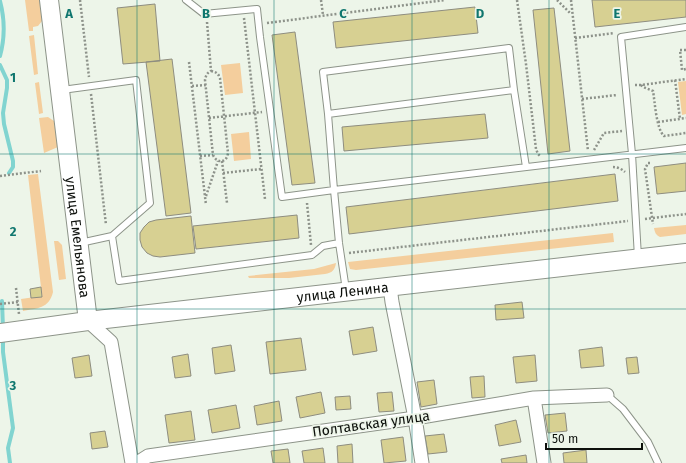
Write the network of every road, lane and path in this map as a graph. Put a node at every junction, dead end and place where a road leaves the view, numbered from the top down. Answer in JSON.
{"nodes":[{"id":1,"x":49,"y":0,"type":"edge"},
{"id":2,"x":80,"y":0,"type":"edge"},
{"id":3,"x":186,"y":0,"type":"edge"},
{"id":4,"x":321,"y":0,"type":"edge"},
{"id":5,"x":445,"y":0,"type":"edge"},
{"id":6,"x":517,"y":0,"type":"edge"},
{"id":7,"x":557,"y":0,"type":"edge"},
{"id":8,"x":570,"y":0,"type":"edge"},
{"id":9,"x":243,"y":11,"type":"junction"},
{"id":10,"x":206,"y":14,"type":"junction"},
{"id":11,"x":572,"y":14,"type":"junction"},
{"id":12,"x":323,"y":15,"type":"junction"},
{"id":13,"x":258,"y":24,"type":"junction"},
{"id":14,"x":686,"y":27,"type":"edge"},
{"id":15,"x":686,"y":50,"type":"edge"},
{"id":16,"x":190,"y":62,"type":"dead end"},
{"id":17,"x":686,"y":69,"type":"edge"},
{"id":18,"x":211,"y":71,"type":"junction"},
{"id":19,"x":686,"y":79,"type":"edge"},
{"id":20,"x":675,"y":80,"type":"junction"},
{"id":21,"x":641,"y":84,"type":"junction"},
{"id":22,"x":206,"y":85,"type":"junction"},
{"id":23,"x":90,"y":86,"type":"junction"},
{"id":24,"x":192,"y":86,"type":"junction"},
{"id":25,"x":60,"y":90,"type":"junction"},
{"id":26,"x":514,"y":90,"type":"junction"},
{"id":27,"x":626,"y":92,"type":"junction"},
{"id":28,"x":582,"y":99,"type":"junction"},
{"id":29,"x":270,"y":111,"type":"junction"},
{"id":30,"x":255,"y":112,"type":"junction"},
{"id":31,"x":328,"y":114,"type":"junction"},
{"id":32,"x":224,"y":116,"type":"junction"},
{"id":33,"x":209,"y":118,"type":"junction"},
{"id":34,"x":686,"y":118,"type":"edge"},
{"id":35,"x":680,"y":119,"type":"junction"},
{"id":36,"x":658,"y":122,"type":"junction"},
{"id":37,"x":626,"y":130,"type":"dead end"},
{"id":38,"x":686,"y":133,"type":"edge"},
{"id":39,"x":686,"y":148,"type":"edge"},
{"id":40,"x":601,"y":151,"type":"dead end"},
{"id":41,"x":593,"y":152,"type":"junction"},
{"id":42,"x":632,"y":154,"type":"junction"},
{"id":43,"x":214,"y":155,"type":"junction"},
{"id":44,"x":200,"y":156,"type":"junction"},
{"id":45,"x":543,"y":158,"type":"dead end"},
{"id":46,"x":218,"y":161,"type":"junction"},
{"id":47,"x":222,"y":161,"type":"junction"},
{"id":48,"x":655,"y":161,"type":"dead end"},
{"id":49,"x":526,"y":167,"type":"junction"},
{"id":50,"x":608,"y":167,"type":"dead end"},
{"id":51,"x":261,"y":169,"type":"junction"},
{"id":52,"x":42,"y":171,"type":"dead end"},
{"id":53,"x":223,"y":173,"type":"junction"},
{"id":54,"x":626,"y":175,"type":"dead end"},
{"id":55,"x":0,"y":176,"type":"edge"},
{"id":56,"x":334,"y":190,"type":"junction"},
{"id":57,"x":306,"y":194,"type":"junction"},
{"id":58,"x":205,"y":198,"type":"junction"},
{"id":59,"x":265,"y":199,"type":"dead end"},
{"id":60,"x":227,"y":203,"type":"dead end"},
{"id":61,"x":206,"y":205,"type":"dead end"},
{"id":62,"x":686,"y":214,"type":"edge"},
{"id":63,"x":652,"y":218,"type":"junction"},
{"id":64,"x":633,"y":220,"type":"junction"},
{"id":65,"x":653,"y":224,"type":"dead end"},
{"id":66,"x":106,"y":225,"type":"dead end"},
{"id":67,"x":112,"y":236,"type":"junction"},
{"id":68,"x":78,"y":243,"type":"junction"},
{"id":69,"x":339,"y":243,"type":"junction"},
{"id":70,"x":686,"y":253,"type":"edge"},
{"id":71,"x":312,"y":255,"type":"junction"},
{"id":72,"x":348,"y":258,"type":"dead end"},
{"id":73,"x":638,"y":258,"type":"junction"},
{"id":74,"x":390,"y":287,"type":"junction"},
{"id":75,"x":16,"y":288,"type":"dead end"},
{"id":76,"x":346,"y":292,"type":"junction"},
{"id":77,"x":18,"y":302,"type":"junction"},
{"id":78,"x":0,"y":304,"type":"edge"},
{"id":79,"x":88,"y":321,"type":"junction"},
{"id":80,"x":12,"y":326,"type":"edge"},
{"id":81,"x":607,"y":395,"type":"joint"},
{"id":82,"x":534,"y":398,"type":"junction"},
{"id":83,"x":416,"y":418,"type":"junction"},
{"id":84,"x":132,"y":463,"type":"edge"},
{"id":85,"x":137,"y":463,"type":"edge"},
{"id":86,"x":422,"y":463,"type":"edge"},
{"id":87,"x":544,"y":463,"type":"edge"},
{"id":88,"x":658,"y":463,"type":"edge"}],
"edges":[{"from":1,"to":25,"type":"main road","name":"улица Емельянова"},
{"from":2,"to":23,"type":"path"},
{"from":3,"to":10,"type":"lane"},
{"from":4,"to":12,"type":"path"},
{"from":5,"to":12,"type":"path"},
{"from":6,"to":45,"type":"path"},
{"from":7,"to":11,"type":"path"},
{"from":8,"to":11,"type":"path"},
{"from":9,"to":10,"type":"lane"},
{"from":9,"to":13,"type":"lane"},
{"from":9,"to":30,"type":"path"},
{"from":10,"to":18,"type":"path"},
{"from":11,"to":28,"type":"path"},
{"from":12,"to":13,"type":"path"},
{"from":13,"to":29,"type":"lane"},
{"from":14,"to":27,"type":"lane"},
{"from":15,"to":17,"type":"path"},
{"from":16,"to":24,"type":"path"},
{"from":18,"to":22,"type":"path"},
{"from":18,"to":32,"type":"path"},
{"from":19,"to":20,"type":"path"},
{"from":20,"to":21,"type":"path"},
{"from":20,"to":35,"type":"path"},
{"from":21,"to":27,"type":"path"},
{"from":21,"to":36,"type":"path"},
{"from":22,"to":24,"type":"path"},
{"from":22,"to":33,"type":"path"},
{"from":23,"to":25,"type":"lane"},
{"from":23,"to":66,"type":"path"},
{"from":23,"to":67,"type":"lane"},
{"from":24,"to":44,"type":"path"},
{"from":25,"to":68,"type":"main road","name":"улица Емельянова"},
{"from":26,"to":31,"type":"lane"},
{"from":26,"to":31,"type":"lane"},
{"from":26,"to":49,"type":"lane"},
{"from":27,"to":28,"type":"path"},
{"from":27,"to":42,"type":"lane"},
{"from":28,"to":41,"type":"path"},
{"from":29,"to":30,"type":"path"},
{"from":29,"to":57,"type":"lane"},
{"from":30,"to":32,"type":"path"},
{"from":30,"to":51,"type":"path"},
{"from":31,"to":56,"type":"lane"},
{"from":32,"to":33,"type":"path"},
{"from":32,"to":47,"type":"path"},
{"from":33,"to":43,"type":"path"},
{"from":34,"to":35,"type":"path"},
{"from":35,"to":36,"type":"path"},
{"from":36,"to":38,"type":"path"},
{"from":37,"to":41,"type":"path"},
{"from":39,"to":42,"type":"lane"},
{"from":40,"to":41,"type":"path"},
{"from":42,"to":49,"type":"lane"},
{"from":42,"to":64,"type":"lane"},
{"from":43,"to":44,"type":"path"},
{"from":43,"to":46,"type":"path"},
{"from":44,"to":58,"type":"path"},
{"from":46,"to":47,"type":"path"},
{"from":46,"to":58,"type":"path"},
{"from":47,"to":53,"type":"path"},
{"from":48,"to":63,"type":"path"},
{"from":49,"to":56,"type":"lane"},
{"from":50,"to":54,"type":"path"},
{"from":51,"to":53,"type":"path"},
{"from":51,"to":59,"type":"path"},
{"from":52,"to":55,"type":"path"},
{"from":53,"to":60,"type":"path"},
{"from":56,"to":57,"type":"lane"},
{"from":56,"to":69,"type":"lane"},
{"from":57,"to":71,"type":"path"},
{"from":58,"to":61,"type":"path"},
{"from":62,"to":63,"type":"path"},
{"from":63,"to":64,"type":"path"},
{"from":63,"to":65,"type":"path"},
{"from":64,"to":72,"type":"path"},
{"from":64,"to":73,"type":"lane"},
{"from":67,"to":68,"type":"lane"},
{"from":67,"to":71,"type":"lane"},
{"from":68,"to":79,"type":"main road","name":"улица Емельянова"},
{"from":69,"to":71,"type":"lane"},
{"from":69,"to":76,"type":"lane"},
{"from":70,"to":73,"type":"main road","name":"улица Ленина"},
{"from":73,"to":74,"type":"main road","name":"улица Ленина"},
{"from":74,"to":76,"type":"main road","name":"улица Ленина"},
{"from":74,"to":83,"type":"street"},
{"from":75,"to":77,"type":"path"},
{"from":76,"to":79,"type":"main road","name":"улица Ленина"},
{"from":77,"to":78,"type":"path"},
{"from":77,"to":80,"type":"path"},
{"from":79,"to":80,"type":"main road","name":"улица Ленина"},
{"from":79,"to":84,"type":"street"},
{"from":81,"to":82,"type":"street","name":"Полтавская улица"},
{"from":81,"to":88,"type":"lane"},
{"from":82,"to":83,"type":"street","name":"Полтавская улица"},
{"from":82,"to":87,"type":"street"},
{"from":83,"to":85,"type":"street","name":"Полтавская улица"},
{"from":83,"to":86,"type":"street"}]}
